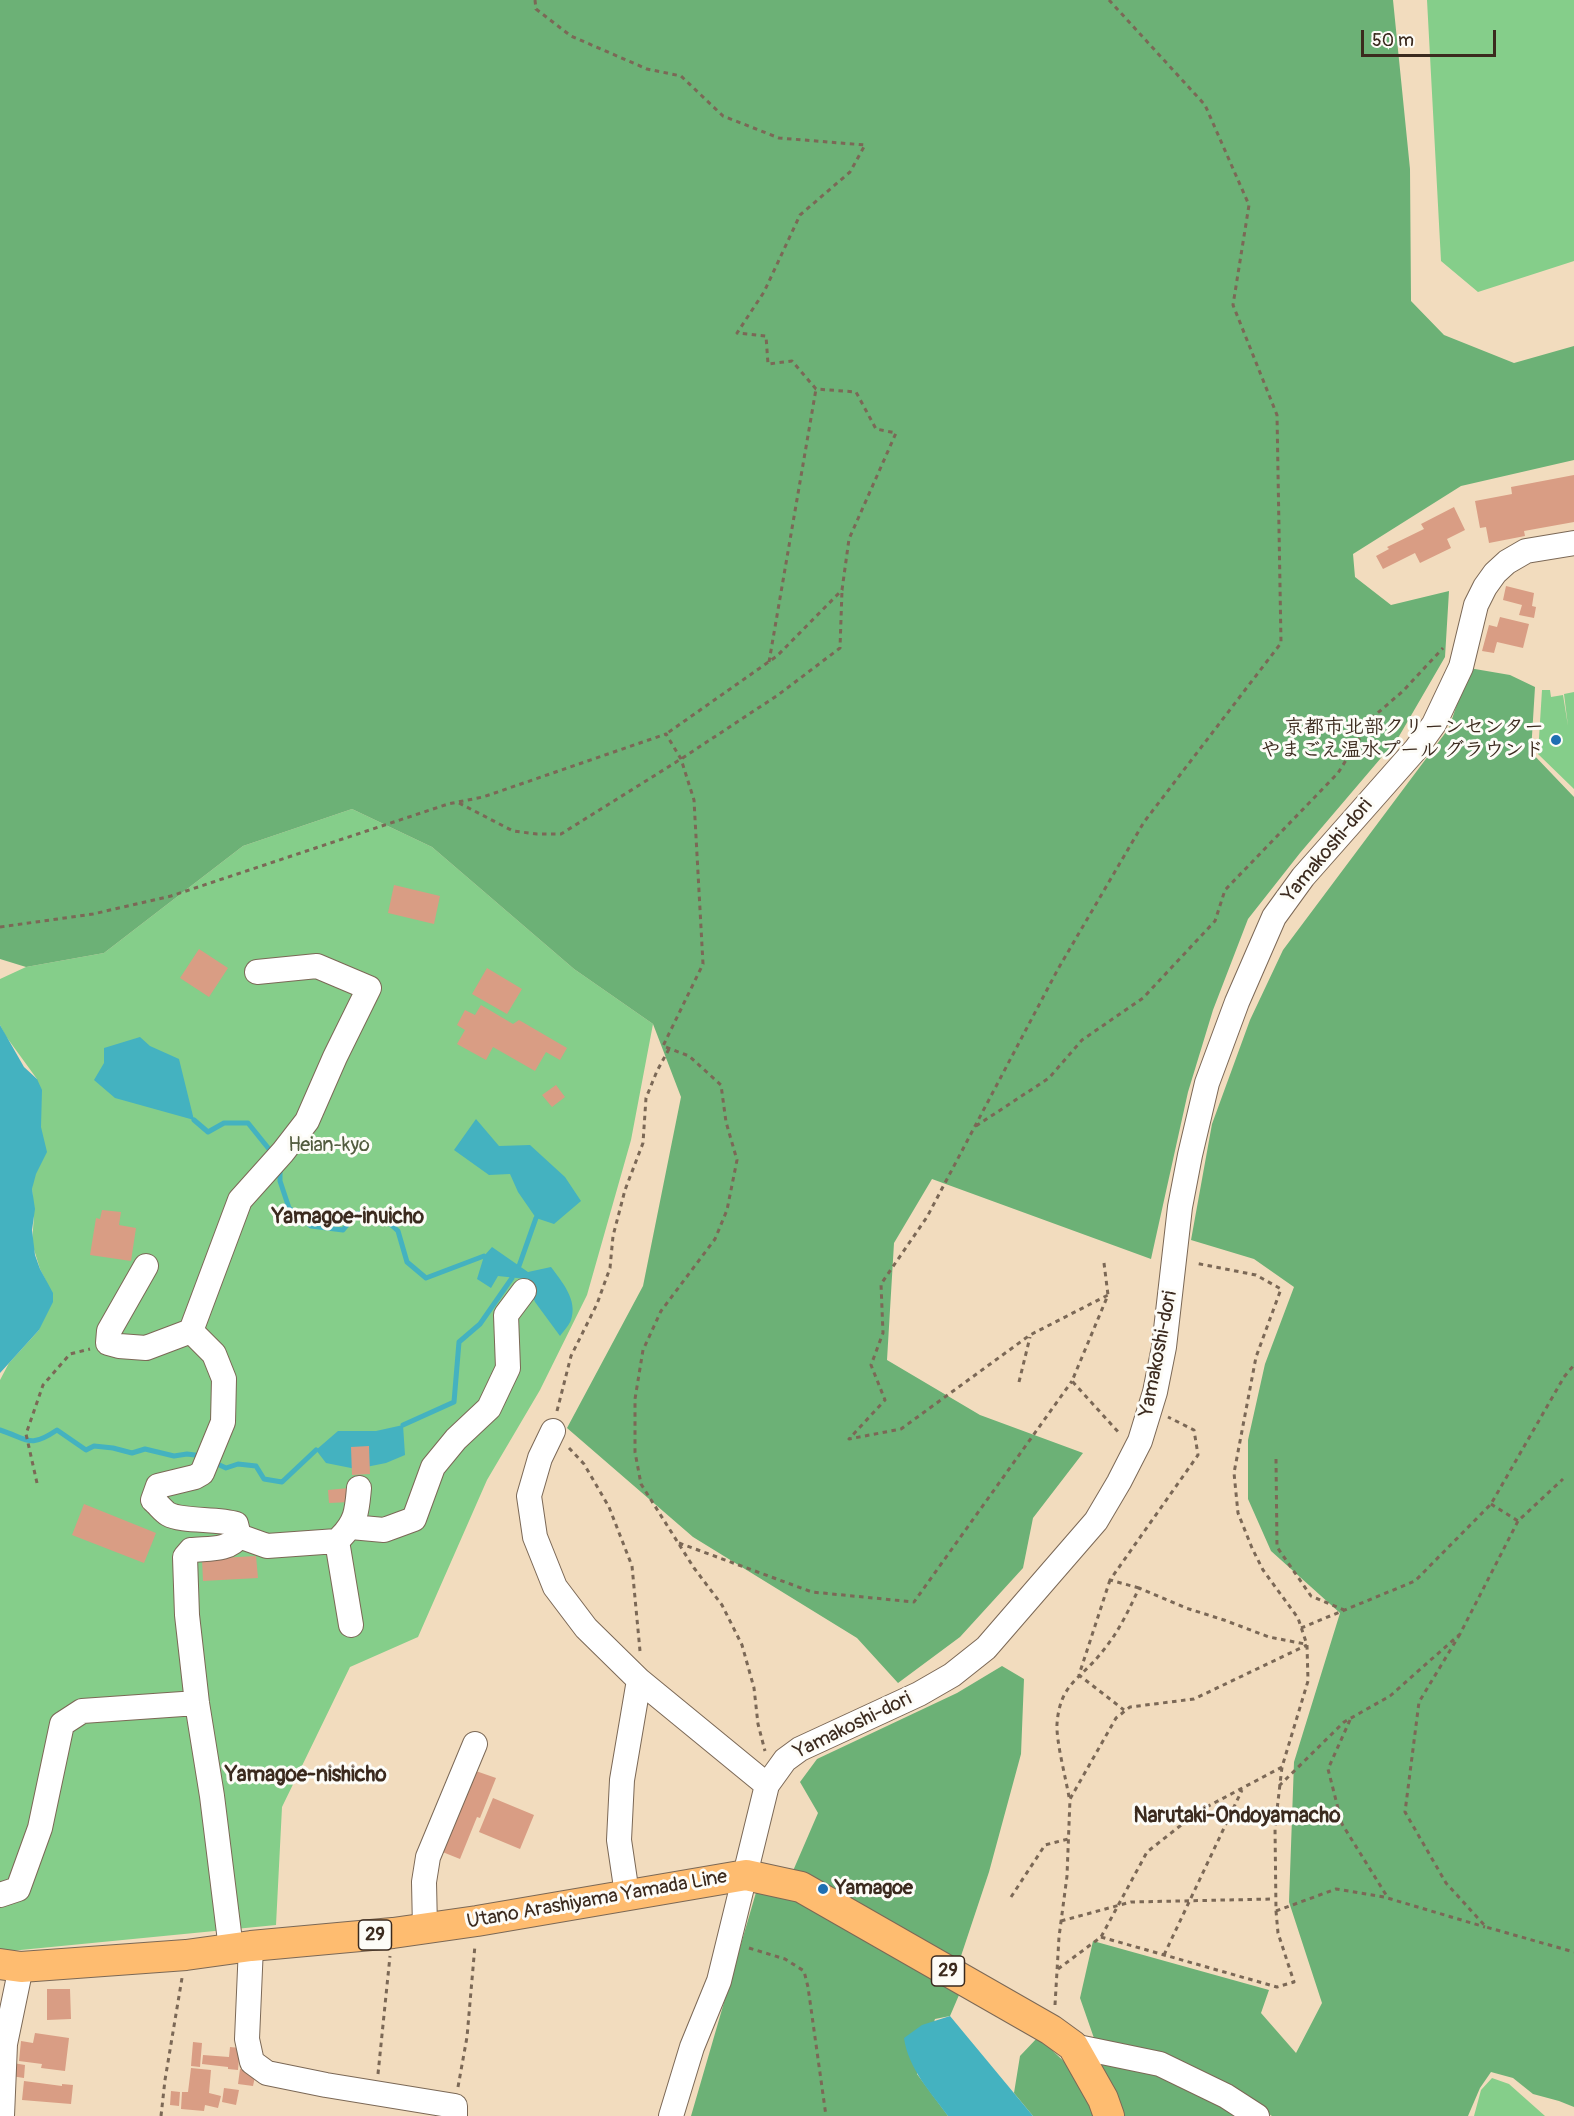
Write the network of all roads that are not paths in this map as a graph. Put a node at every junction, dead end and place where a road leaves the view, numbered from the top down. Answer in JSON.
{"nodes":[{"id":1,"x":1574,"y":543,"type":"edge"},
{"id":2,"x":257,"y":972,"type":"dead end"},
{"id":3,"x":146,"y":1266,"type":"dead end"},
{"id":4,"x":524,"y":1291,"type":"dead end"},
{"id":5,"x":190,"y":1331,"type":"junction"},
{"id":6,"x":553,"y":1431,"type":"road end"},
{"id":7,"x":358,"y":1488,"type":"dead end"},
{"id":8,"x":344,"y":1534,"type":"junction"},
{"id":9,"x":239,"y":1536,"type":"junction"},
{"id":10,"x":351,"y":1625,"type":"dead end"},
{"id":11,"x":639,"y":1680,"type":"junction"},
{"id":12,"x":197,"y":1703,"type":"junction"},
{"id":13,"x":475,"y":1744,"type":"dead end"},
{"id":14,"x":771,"y":1779,"type":"junction"},
{"id":15,"x":746,"y":1875,"type":"junction"},
{"id":16,"x":627,"y":1894,"type":"junction"},
{"id":17,"x":0,"y":1895,"type":"edge"},
{"id":18,"x":425,"y":1928,"type":"junction"},
{"id":19,"x":241,"y":1948,"type":"junction"},
{"id":20,"x":10,"y":1966,"type":"edge"},
{"id":21,"x":1062,"y":2038,"type":"junction"},
{"id":22,"x":455,"y":2111,"type":"edge"},
{"id":23,"x":2,"y":2116,"type":"edge"},
{"id":24,"x":671,"y":2116,"type":"edge"},
{"id":25,"x":1109,"y":2116,"type":"edge"},
{"id":26,"x":1257,"y":2116,"type":"edge"}],
"edges":[{"from":1,"to":14,"type":"street","name":"Yamakoshi-dori"},
{"from":2,"to":5,"type":"street"},
{"from":3,"to":5,"type":"street"},
{"from":4,"to":8,"type":"street"},
{"from":5,"to":9,"type":"street"},
{"from":6,"to":11,"type":"street"},
{"from":7,"to":8,"type":"street"},
{"from":8,"to":9,"type":"street"},
{"from":8,"to":10,"type":"street"},
{"from":9,"to":12,"type":"street"},
{"from":11,"to":14,"type":"street"},
{"from":11,"to":16,"type":"street"},
{"from":12,"to":17,"type":"street"},
{"from":12,"to":19,"type":"street"},
{"from":13,"to":18,"type":"street"},
{"from":14,"to":15,"type":"street"},
{"from":15,"to":16,"type":"main road","name":"Utano Arashiyama Yamada Line","number":"29"},
{"from":15,"to":21,"type":"main road","name":"Utano Arashiyama Yamada Line","number":"29"},
{"from":15,"to":24,"type":"street"},
{"from":16,"to":18,"type":"main road","name":"Utano Arashiyama Yamada Line","number":"29"},
{"from":18,"to":19,"type":"main road","name":"Utano Arashiyama Yamada Line","number":"29"},
{"from":19,"to":20,"type":"main road","name":"Utano Arashiyama Yamada Line","number":"29"},
{"from":19,"to":22,"type":"street"},
{"from":20,"to":23,"type":"street"},
{"from":21,"to":25,"type":"main road","name":"Utano Arashiyama Yamada Line","number":"29"},
{"from":21,"to":26,"type":"street"}]}
